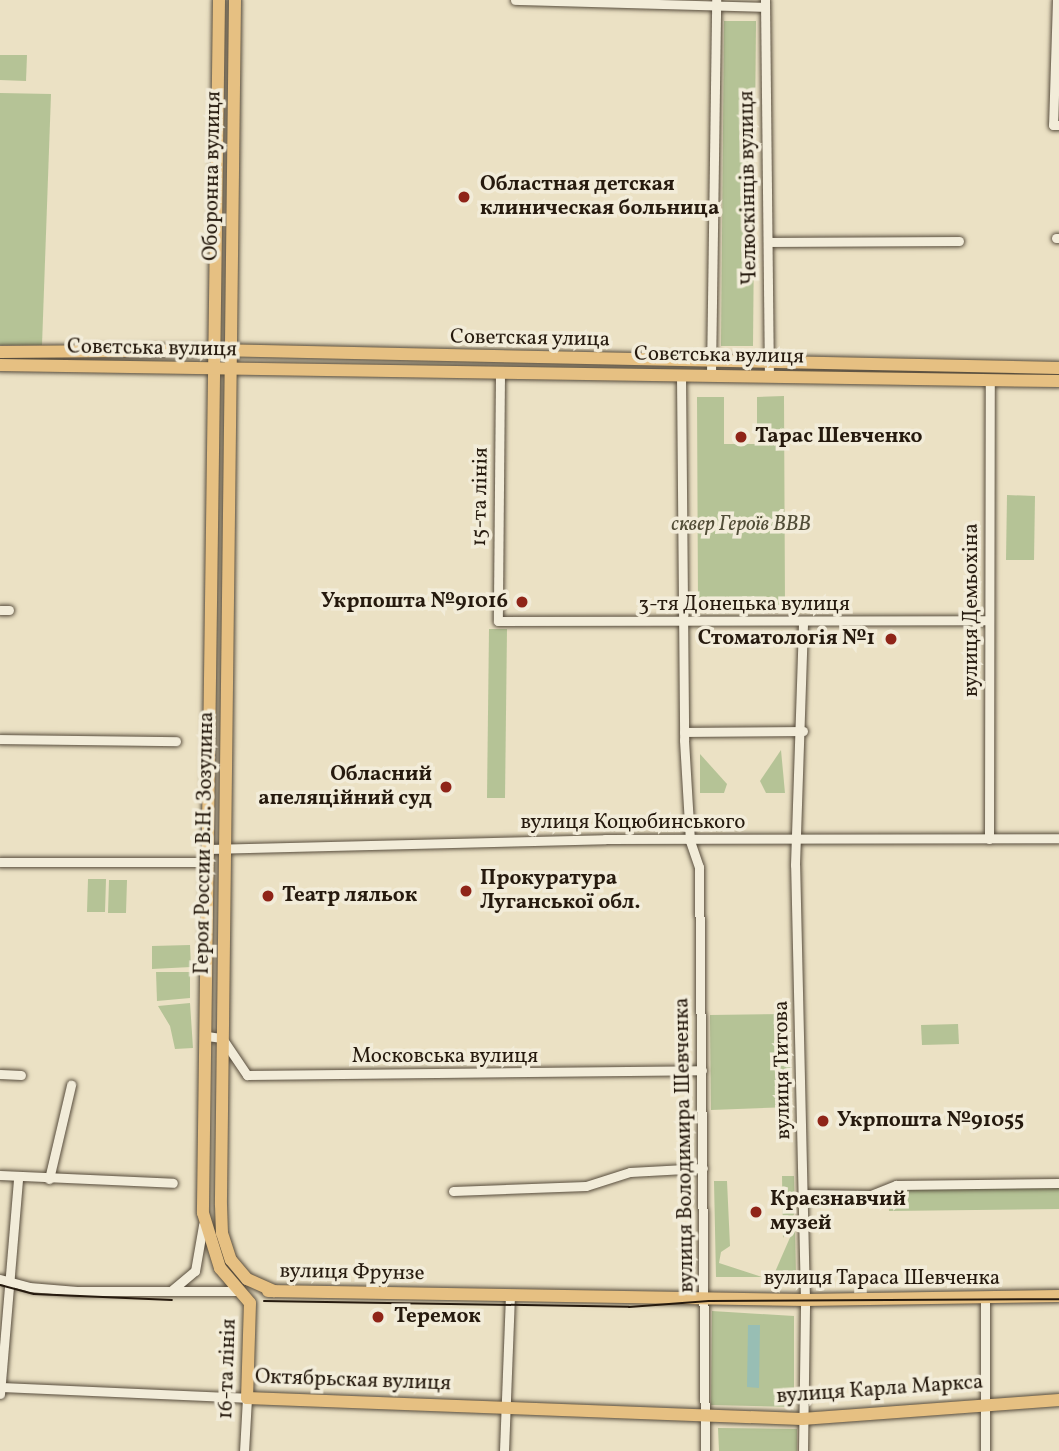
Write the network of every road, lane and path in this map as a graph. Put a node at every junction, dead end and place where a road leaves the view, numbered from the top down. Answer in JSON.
{"nodes":[{"id":1,"x":219,"y":0,"type":"edge"},
{"id":2,"x":235,"y":0,"type":"edge"},
{"id":3,"x":515,"y":0,"type":"edge"},
{"id":4,"x":1058,"y":2,"type":"edge"},
{"id":5,"x":716,"y":3,"type":"edge"},
{"id":6,"x":765,"y":4,"type":"edge"},
{"id":7,"x":1056,"y":125,"type":"edge"},
{"id":8,"x":768,"y":242,"type":"junction"},
{"id":9,"x":959,"y":242,"type":"dead end"},
{"id":10,"x":214,"y":351,"type":"junction"},
{"id":11,"x":0,"y":352,"type":"edge"},
{"id":12,"x":230,"y":352,"type":"junction"},
{"id":13,"x":768,"y":363,"type":"junction"},
{"id":14,"x":0,"y":365,"type":"edge"},
{"id":15,"x":711,"y":368,"type":"junction"},
{"id":16,"x":1059,"y":368,"type":"edge"},
{"id":17,"x":213,"y":369,"type":"junction"},
{"id":18,"x":229,"y":369,"type":"junction"},
{"id":19,"x":500,"y":373,"type":"junction"},
{"id":20,"x":681,"y":375,"type":"junction"},
{"id":21,"x":769,"y":376,"type":"junction"},
{"id":22,"x":990,"y":380,"type":"junction"},
{"id":23,"x":1059,"y":381,"type":"edge"},
{"id":24,"x":989,"y":620,"type":"junction"},
{"id":25,"x":498,"y":621,"type":"joint"},
{"id":26,"x":683,"y":623,"type":"junction"},
{"id":27,"x":803,"y":624,"type":"junction"},
{"id":28,"x":803,"y":731,"type":"junction"},
{"id":29,"x":684,"y":732,"type":"junction"},
{"id":30,"x":0,"y":739,"type":"edge"},
{"id":31,"x":176,"y":741,"type":"dead end"},
{"id":32,"x":1059,"y":838,"type":"edge"},
{"id":33,"x":989,"y":839,"type":"junction"},
{"id":34,"x":796,"y":840,"type":"junction"},
{"id":35,"x":690,"y":841,"type":"junction"},
{"id":36,"x":225,"y":849,"type":"junction"},
{"id":37,"x":208,"y":855,"type":"junction"},
{"id":38,"x":0,"y":862,"type":"edge"},
{"id":39,"x":207,"y":1036,"type":"junction"},
{"id":40,"x":222,"y":1038,"type":"junction"},
{"id":41,"x":702,"y":1070,"type":"junction"},
{"id":42,"x":0,"y":1074,"type":"edge"},
{"id":43,"x":21,"y":1076,"type":"dead end"},
{"id":44,"x":71,"y":1085,"type":"dead end"},
{"id":45,"x":703,"y":1168,"type":"junction"},
{"id":46,"x":0,"y":1175,"type":"edge"},
{"id":47,"x":18,"y":1178,"type":"junction"},
{"id":48,"x":48,"y":1179,"type":"junction"},
{"id":49,"x":173,"y":1183,"type":"dead end"},
{"id":50,"x":1059,"y":1183,"type":"edge"},
{"id":51,"x":453,"y":1191,"type":"dead end"},
{"id":52,"x":804,"y":1194,"type":"junction"},
{"id":53,"x":203,"y":1213,"type":"junction"},
{"id":54,"x":3,"y":1280,"type":"edge"},
{"id":55,"x":240,"y":1291,"type":"junction"},
{"id":56,"x":274,"y":1291,"type":"junction"},
{"id":57,"x":169,"y":1292,"type":"junction"},
{"id":58,"x":510,"y":1295,"type":"junction"},
{"id":59,"x":1059,"y":1296,"type":"edge"},
{"id":60,"x":705,"y":1298,"type":"junction"},
{"id":61,"x":985,"y":1298,"type":"junction"},
{"id":62,"x":805,"y":1300,"type":"junction"},
{"id":63,"x":0,"y":1387,"type":"edge"},
{"id":64,"x":0,"y":1394,"type":"edge"},
{"id":65,"x":247,"y":1398,"type":"junction"},
{"id":66,"x":1059,"y":1400,"type":"edge"},
{"id":67,"x":986,"y":1402,"type":"junction"},
{"id":68,"x":505,"y":1405,"type":"junction"},
{"id":69,"x":704,"y":1413,"type":"junction"},
{"id":70,"x":802,"y":1419,"type":"junction"},
{"id":71,"x":244,"y":1451,"type":"edge"},
{"id":72,"x":504,"y":1451,"type":"edge"},
{"id":73,"x":705,"y":1451,"type":"edge"},
{"id":74,"x":803,"y":1451,"type":"edge"},
{"id":75,"x":985,"y":1451,"type":"edge"}],
"edges":[{"from":1,"to":10,"type":"main road","name":"Оборонна вулиця"},
{"from":2,"to":12,"type":"main road","name":"Оборонна вулиця"},
{"from":3,"to":5,"type":"street"},
{"from":4,"to":7,"type":"street"},
{"from":5,"to":6,"type":"street"},
{"from":5,"to":15,"type":"street","name":"Челюскінців вулиця"},
{"from":6,"to":8,"type":"street","name":"Челюскінців вулиця"},
{"from":8,"to":9,"type":"street"},
{"from":8,"to":13,"type":"street","name":"Челюскінців вулиця"},
{"from":10,"to":11,"type":"main road","name":"Советская улица"},
{"from":10,"to":12,"type":"main road","name":"Советская улица"},
{"from":10,"to":17,"type":"main road","name":"Оборонна вулиця"},
{"from":12,"to":15,"type":"main road","name":"Советская улица"},
{"from":12,"to":18,"type":"main road","name":"Оборонна вулиця"},
{"from":13,"to":15,"type":"main road","name":"Советская улица"},
{"from":13,"to":16,"type":"main road","name":"Советская улица"},
{"from":13,"to":21,"type":"street","name":"Челюскінців вулиця"},
{"from":14,"to":17,"type":"main road","name":"Совєтська вулиця"},
{"from":15,"to":20,"type":"main road","name":"Совєтська вулиця"},
{"from":15,"to":21,"type":"main road","name":"Совєтська вулиця"},
{"from":17,"to":18,"type":"main road","name":"Совєтська вулиця"},
{"from":17,"to":37,"type":"main road","name":"Героя России В.Н. Зозулина"},
{"from":18,"to":19,"type":"main road","name":"Совєтська вулиця"},
{"from":18,"to":36,"type":"main road","name":"Героя России В.Н. Зозулина"},
{"from":19,"to":20,"type":"main road","name":"Совєтська вулиця"},
{"from":19,"to":25,"type":"street","name":"15-та лінія"},
{"from":20,"to":26,"type":"street","name":"вулиця Володимира Шевченка"},
{"from":21,"to":22,"type":"main road","name":"Совєтська вулиця"},
{"from":22,"to":23,"type":"main road","name":"Совєтська вулиця"},
{"from":22,"to":24,"type":"street","name":"вулиця Демьохіна"},
{"from":24,"to":27,"type":"street","name":"3-тя Донецька вулиця"},
{"from":24,"to":33,"type":"street","name":"вулиця Демьохіна"},
{"from":25,"to":26,"type":"street","name":"3-тя Донецька вулиця"},
{"from":26,"to":27,"type":"street","name":"3-тя Донецька вулиця"},
{"from":26,"to":29,"type":"street","name":"вулиця Володимира Шевченка"},
{"from":27,"to":28,"type":"street","name":"вулиця Титова"},
{"from":28,"to":29,"type":"street"},
{"from":28,"to":34,"type":"street","name":"вулиця Титова"},
{"from":29,"to":35,"type":"street","name":"вулиця Володимира Шевченка"},
{"from":30,"to":31,"type":"street"},
{"from":32,"to":33,"type":"street","name":"вулиця Коцюбинського"},
{"from":33,"to":34,"type":"street","name":"вулиця Коцюбинського"},
{"from":34,"to":35,"type":"street","name":"вулиця Коцюбинського"},
{"from":34,"to":52,"type":"street","name":"вулиця Титова"},
{"from":35,"to":36,"type":"street","name":"вулиця Коцюбинського"},
{"from":35,"to":41,"type":"street","name":"вулиця Володимира Шевченка"},
{"from":36,"to":37,"type":"street","name":"вулиця Коцюбинського"},
{"from":36,"to":40,"type":"main road","name":"Героя России В.Н. Зозулина"},
{"from":37,"to":38,"type":"street","name":"вулиця Коцюбинського"},
{"from":37,"to":39,"type":"main road","name":"Героя России В.Н. Зозулина"},
{"from":39,"to":40,"type":"street"},
{"from":39,"to":53,"type":"main road","name":"Героя России В.Н. Зозулина"},
{"from":40,"to":41,"type":"street","name":"Московська вулиця"},
{"from":40,"to":56,"type":"main road","name":"Героя России В.Н. Зозулина"},
{"from":41,"to":45,"type":"street","name":"вулиця Володимира Шевченка"},
{"from":42,"to":43,"type":"street"},
{"from":44,"to":48,"type":"street"},
{"from":45,"to":51,"type":"street"},
{"from":45,"to":60,"type":"street","name":"вулиця Володимира Шевченка"},
{"from":46,"to":47,"type":"street"},
{"from":47,"to":48,"type":"street"},
{"from":47,"to":54,"type":"street"},
{"from":48,"to":49,"type":"street"},
{"from":50,"to":52,"type":"street"},
{"from":52,"to":62,"type":"street","name":"вулиця Титова"},
{"from":53,"to":55,"type":"main road","name":"Героя России В.Н. Зозулина"},
{"from":53,"to":57,"type":"street"},
{"from":54,"to":57,"type":"street","name":"вулиця Фрунзе"},
{"from":54,"to":63,"type":"street"},
{"from":55,"to":56,"type":"main road","name":"вулиця Фрунзе"},
{"from":55,"to":57,"type":"street","name":"вулиця Фрунзе"},
{"from":55,"to":65,"type":"main road","name":"16-та лінія"},
{"from":56,"to":58,"type":"main road","name":"вулиця Фрунзе"},
{"from":58,"to":60,"type":"main road","name":"вулиця Фрунзе"},
{"from":58,"to":68,"type":"street"},
{"from":59,"to":61,"type":"main road","name":"вулиця Тараса Шевченка"},
{"from":60,"to":62,"type":"main road","name":"вулиця Тараса Шевченка"},
{"from":60,"to":69,"type":"street","name":"вулиця Володимира Шевченка"},
{"from":61,"to":62,"type":"main road","name":"вулиця Тараса Шевченка"},
{"from":61,"to":67,"type":"street"},
{"from":62,"to":70,"type":"street","name":"вулиця Титова"},
{"from":63,"to":64,"type":"street"},
{"from":63,"to":65,"type":"street","name":"Октябрьская вулиця"},
{"from":65,"to":68,"type":"main road","name":"Октябрьская вулиця"},
{"from":65,"to":71,"type":"street","name":"16-та лінія"},
{"from":66,"to":67,"type":"main road","name":"вулиця Карла Маркса"},
{"from":67,"to":70,"type":"main road","name":"вулиця Карла Маркса"},
{"from":67,"to":75,"type":"street"},
{"from":68,"to":69,"type":"main road","name":"Октябрьская вулиця"},
{"from":68,"to":72,"type":"street"},
{"from":69,"to":70,"type":"main road","name":"вулиця Карла Маркса"},
{"from":69,"to":73,"type":"street","name":"вулиця Володимира Шевченка"},
{"from":70,"to":74,"type":"street","name":"вулиця Титова"}]}
